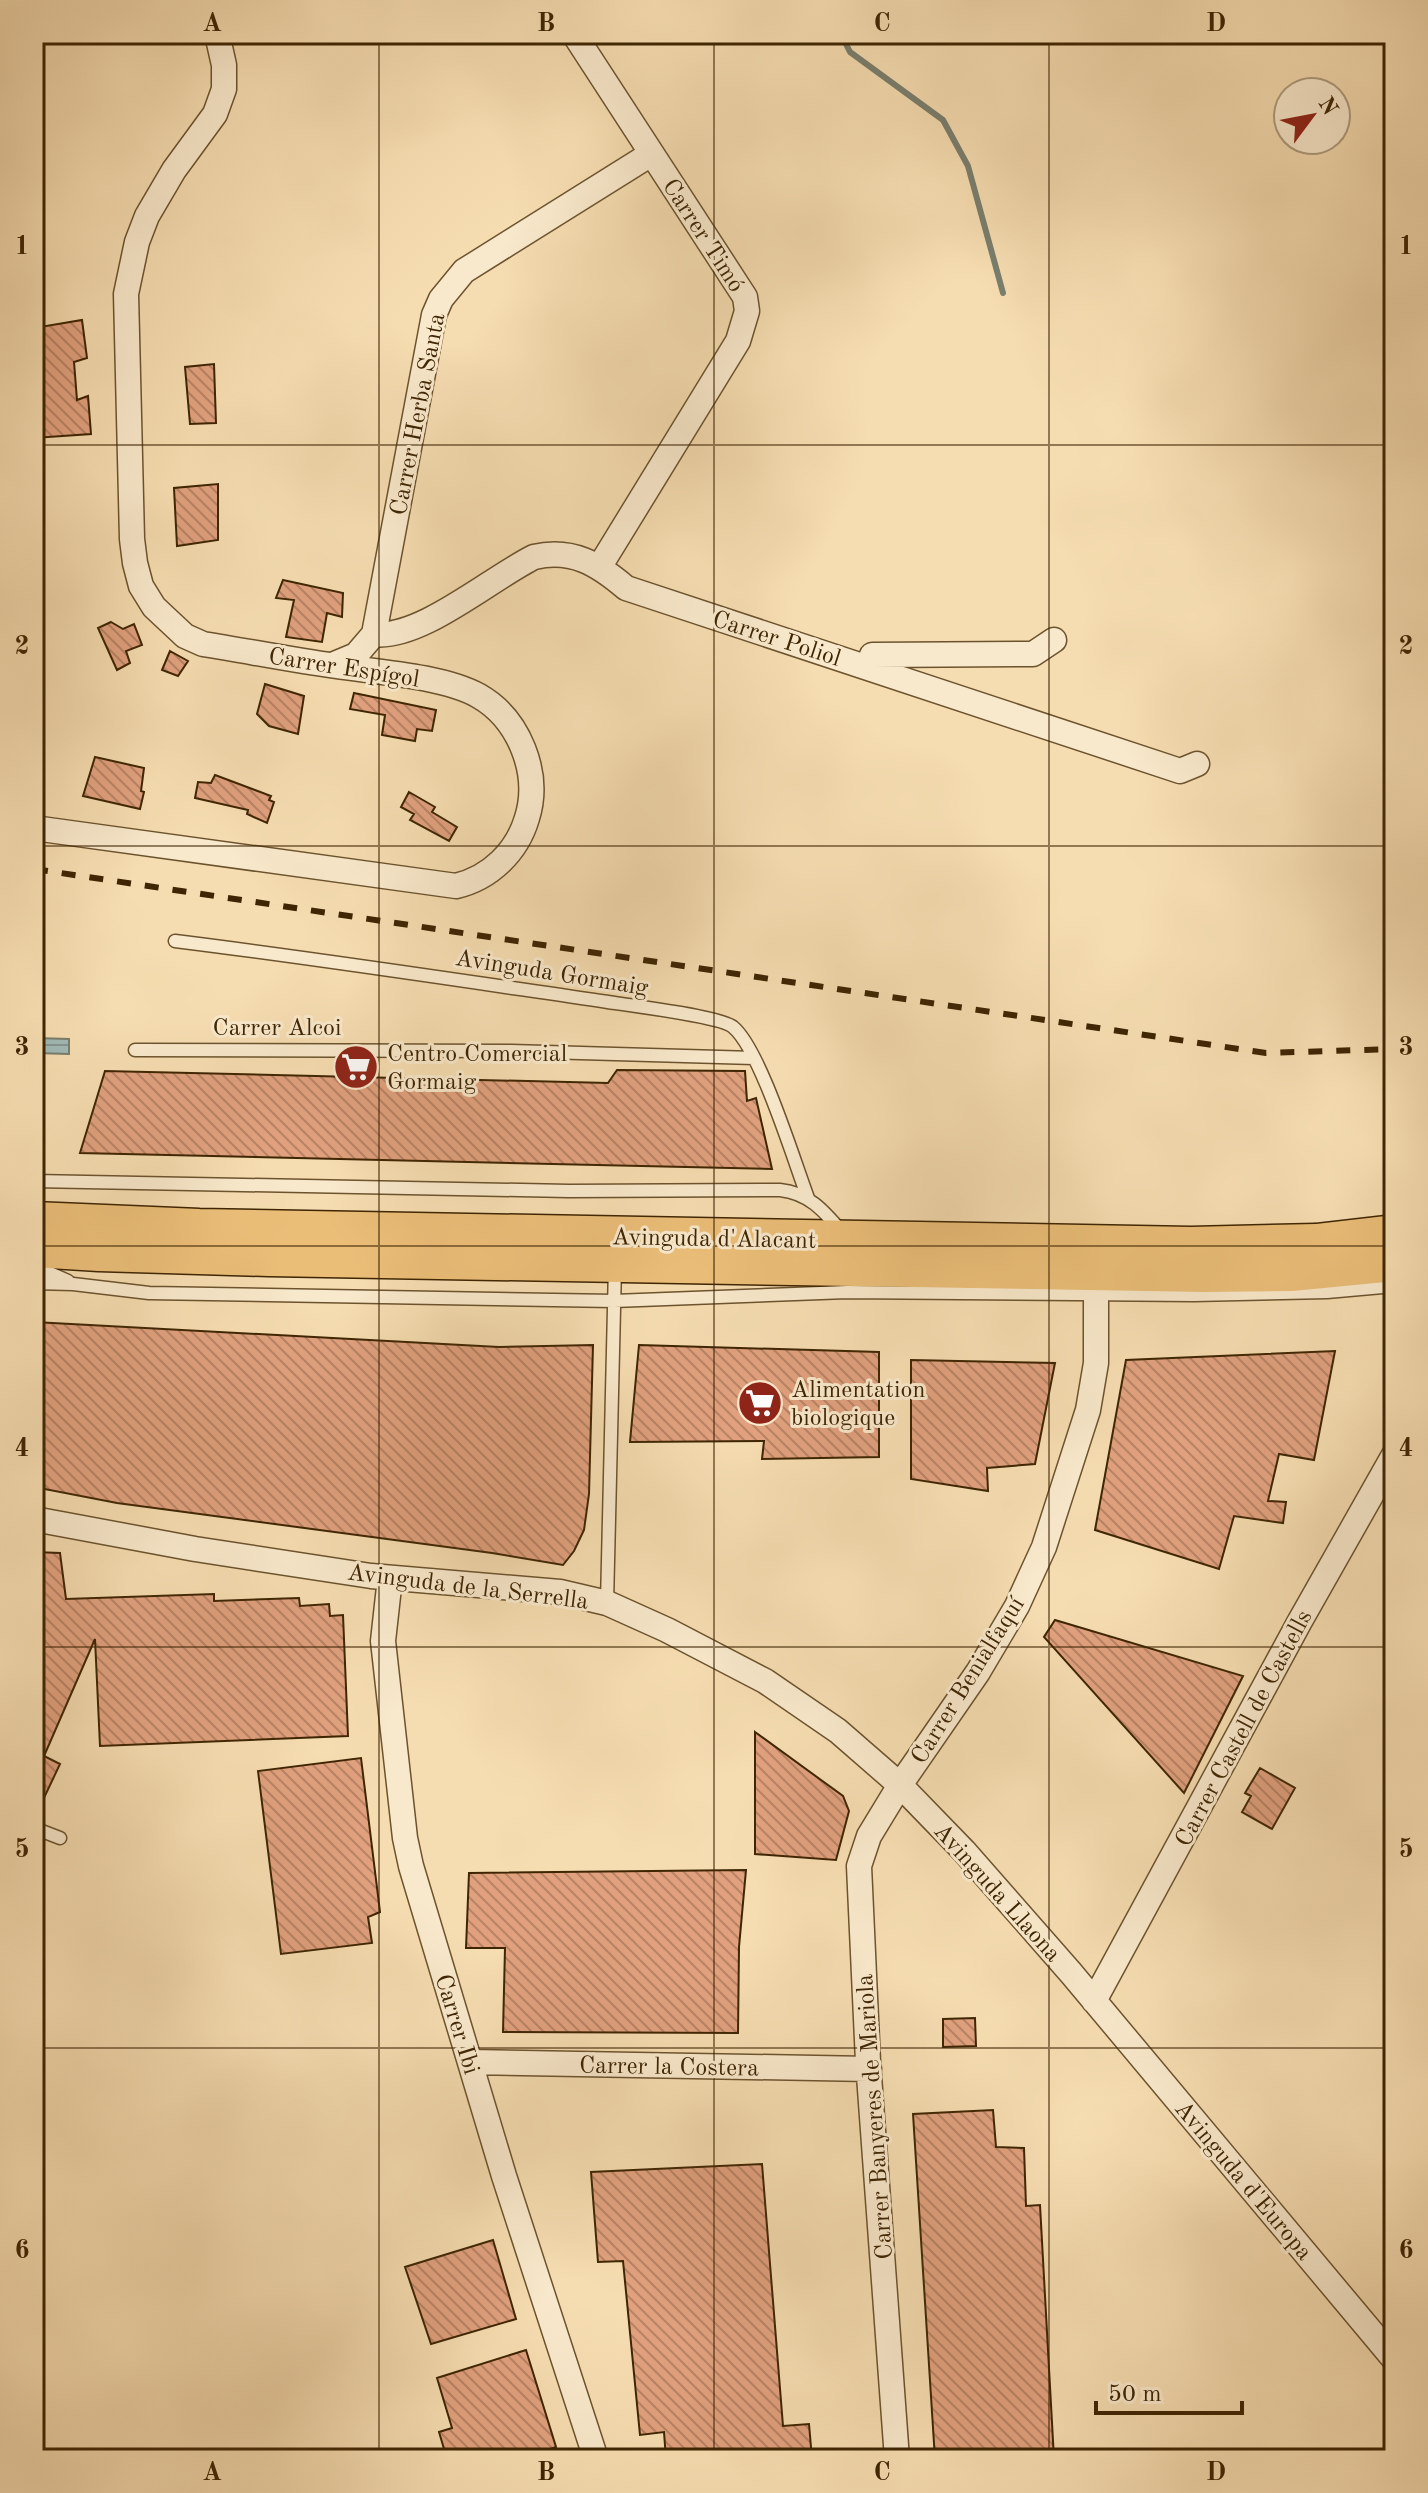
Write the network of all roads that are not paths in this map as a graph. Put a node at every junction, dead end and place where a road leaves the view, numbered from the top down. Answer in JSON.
{"nodes":[{"id":1,"x":217,"y":34,"type":"edge"},
{"id":2,"x":574,"y":34,"type":"edge"},
{"id":3,"x":651,"y":154,"type":"junction"},
{"id":4,"x":600,"y":566,"type":"junction"},
{"id":5,"x":374,"y":634,"type":"junction"},
{"id":6,"x":1054,"y":640,"type":"dead end"},
{"id":7,"x":332,"y":665,"type":"junction"},
{"id":8,"x":869,"y":667,"type":"junction"},
{"id":9,"x":1197,"y":764,"type":"dead end"},
{"id":10,"x":34,"y":828,"type":"edge"},
{"id":11,"x":175,"y":941,"type":"dead end"},
{"id":12,"x":135,"y":1050,"type":"dead end"},
{"id":13,"x":754,"y":1058,"type":"junction"},
{"id":14,"x":34,"y":1181,"type":"edge"},
{"id":15,"x":808,"y":1198,"type":"junction"},
{"id":16,"x":34,"y":1221,"type":"edge"},
{"id":17,"x":1394,"y":1234,"type":"edge"},
{"id":18,"x":850,"y":1240,"type":"junction"},
{"id":19,"x":34,"y":1248,"type":"edge"},
{"id":20,"x":1394,"y":1262,"type":"edge"},
{"id":21,"x":34,"y":1266,"type":"edge"},
{"id":22,"x":614,"y":1282,"type":"junction"},
{"id":23,"x":34,"y":1283,"type":"edge"},
{"id":24,"x":73,"y":1284,"type":"junction"},
{"id":25,"x":1394,"y":1286,"type":"edge"},
{"id":26,"x":1096,"y":1295,"type":"junction"},
{"id":27,"x":1394,"y":1455,"type":"edge"},
{"id":28,"x":34,"y":1519,"type":"edge"},
{"id":29,"x":390,"y":1578,"type":"junction"},
{"id":30,"x":607,"y":1603,"type":"junction"},
{"id":31,"x":900,"y":1785,"type":"junction"},
{"id":32,"x":34,"y":1828,"type":"edge"},
{"id":33,"x":60,"y":1838,"type":"dead end"},
{"id":34,"x":1094,"y":2001,"type":"junction"},
{"id":35,"x":470,"y":2062,"type":"junction"},
{"id":36,"x":869,"y":2069,"type":"junction"},
{"id":37,"x":1394,"y":2359,"type":"edge"},
{"id":38,"x":596,"y":2459,"type":"edge"},
{"id":39,"x":897,"y":2459,"type":"edge"}],
"edges":[{"from":1,"to":7,"type":"street","name":"Carrer Espígol"},
{"from":2,"to":3,"type":"street","name":"Carrer Timó"},
{"from":3,"to":4,"type":"street","name":"Carrer Timó"},
{"from":3,"to":5,"type":"street","name":"Carrer Herba Santa"},
{"from":4,"to":5,"type":"street","name":"Carrer Poliol"},
{"from":4,"to":8,"type":"street","name":"Carrer Poliol"},
{"from":5,"to":7,"type":"street"},
{"from":6,"to":8,"type":"street"},
{"from":7,"to":10,"type":"street","name":"Carrer Espígol"},
{"from":8,"to":9,"type":"street","name":"Carrer Poliol"},
{"from":11,"to":13,"type":"lane","name":"Avinguda Gormaig"},
{"from":12,"to":13,"type":"lane","name":"Carrer Alcoi"},
{"from":13,"to":15,"type":"lane","name":"Avinguda Gormaig"},
{"from":14,"to":15,"type":"lane"},
{"from":15,"to":18,"type":"lane"},
{"from":16,"to":18,"type":"main road","name":"Avinguda d'Alacant"},
{"from":17,"to":18,"type":"main road","name":"Avinguda d'Alacant"},
{"from":19,"to":22,"type":"main road","name":"Avinguda d'Alacant"},
{"from":20,"to":22,"type":"main road","name":"Avinguda d'Alacant"},
{"from":21,"to":24,"type":"lane"},
{"from":22,"to":24,"type":"lane"},
{"from":22,"to":26,"type":"lane"},
{"from":22,"to":30,"type":"lane"},
{"from":23,"to":24,"type":"lane"},
{"from":25,"to":26,"type":"lane"},
{"from":26,"to":31,"type":"street","name":"Carrer Benialfaquí"},
{"from":27,"to":34,"type":"street","name":"Carrer Castell de Castells"},
{"from":28,"to":29,"type":"street","name":"Avinguda de la Serrella"},
{"from":29,"to":30,"type":"street","name":"Avinguda de la Serrella"},
{"from":29,"to":35,"type":"street","name":"Carrer Ibi"},
{"from":30,"to":31,"type":"street","name":"Avinguda de la Serrella"},
{"from":31,"to":34,"type":"street","name":"Avinguda Llaona"},
{"from":31,"to":36,"type":"street","name":"Carrer Banyeres de Mariola"},
{"from":32,"to":33,"type":"lane"},
{"from":34,"to":37,"type":"street","name":"Avinguda d'Europa"},
{"from":35,"to":36,"type":"street","name":"Carrer la Costera"},
{"from":35,"to":38,"type":"street","name":"Carrer Ibi"},
{"from":36,"to":39,"type":"street","name":"Carrer Banyeres de Mariola"}]}
